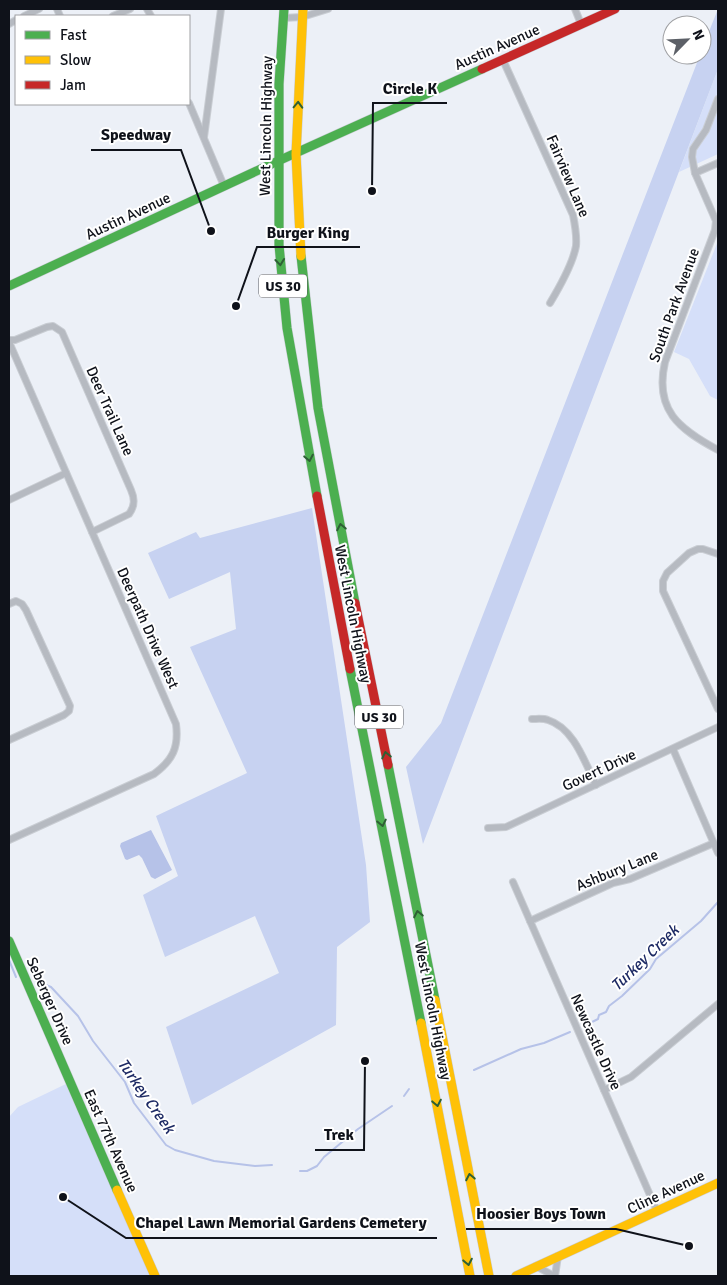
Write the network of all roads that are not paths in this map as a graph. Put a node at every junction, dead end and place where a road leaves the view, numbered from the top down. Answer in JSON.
{"nodes":[{"id":1,"x":39,"y":9,"type":"edge"},
{"id":2,"x":130,"y":9,"type":"edge"},
{"id":3,"x":221,"y":9,"type":"edge"},
{"id":4,"x":328,"y":9,"type":"edge"},
{"id":5,"x":574,"y":9,"type":"edge"},
{"id":6,"x":615,"y":9,"type":"edge"},
{"id":7,"x":302,"y":13,"type":"edge"},
{"id":8,"x":283,"y":14,"type":"edge"},
{"id":9,"x":26,"y":15,"type":"edge"},
{"id":10,"x":115,"y":15,"type":"edge"},
{"id":11,"x":581,"y":24,"type":"junction"},
{"id":12,"x":503,"y":60,"type":"junction"},
{"id":13,"x":718,"y":99,"type":"edge"},
{"id":14,"x":190,"y":105,"type":"edge"},
{"id":15,"x":204,"y":137,"type":"junction"},
{"id":16,"x":296,"y":154,"type":"junction"},
{"id":17,"x":278,"y":161,"type":"junction"},
{"id":18,"x":718,"y":163,"type":"edge"},
{"id":19,"x":696,"y":173,"type":"junction"},
{"id":20,"x":224,"y":186,"type":"junction"},
{"id":21,"x":9,"y":286,"type":"edge"},
{"id":22,"x":550,"y":302,"type":"dead end"},
{"id":23,"x":9,"y":341,"type":"edge"},
{"id":24,"x":718,"y":450,"type":"edge"},
{"id":25,"x":66,"y":473,"type":"junction"},
{"id":26,"x":9,"y":500,"type":"edge"},
{"id":27,"x":92,"y":532,"type":"junction"},
{"id":28,"x":718,"y":554,"type":"edge"},
{"id":29,"x":9,"y":604,"type":"edge"},
{"id":30,"x":718,"y":709,"type":"edge"},
{"id":31,"x":532,"y":719,"type":"dead end"},
{"id":32,"x":718,"y":727,"type":"edge"},
{"id":33,"x":9,"y":740,"type":"edge"},
{"id":34,"x":673,"y":749,"type":"junction"},
{"id":35,"x":596,"y":785,"type":"junction"},
{"id":36,"x":488,"y":828,"type":"dead end"},
{"id":37,"x":9,"y":840,"type":"edge"},
{"id":38,"x":714,"y":843,"type":"junction"},
{"id":39,"x":718,"y":853,"type":"edge"},
{"id":40,"x":513,"y":882,"type":"dead end"},
{"id":41,"x":530,"y":921,"type":"junction"},
{"id":42,"x":9,"y":942,"type":"edge"},
{"id":43,"x":718,"y":1004,"type":"edge"},
{"id":44,"x":66,"y":1071,"type":"joint"},
{"id":45,"x":604,"y":1090,"type":"junction"},
{"id":46,"x":718,"y":1183,"type":"edge"},
{"id":47,"x":657,"y":1212,"type":"junction"},
{"id":48,"x":558,"y":1256,"type":"junction"},
{"id":49,"x":536,"y":1266,"type":"junction"},
{"id":50,"x":156,"y":1276,"type":"edge"},
{"id":51,"x":470,"y":1276,"type":"edge"},
{"id":52,"x":489,"y":1276,"type":"edge"},
{"id":53,"x":516,"y":1276,"type":"edge"},
{"id":54,"x":554,"y":1276,"type":"edge"}],
"edges":[{"from":1,"to":9,"type":"street"},
{"from":2,"to":10,"type":"street"},
{"from":3,"to":15,"type":"street"},
{"from":4,"to":7,"type":"street"},
{"from":5,"to":11,"type":"street"},
{"from":6,"to":11,"type":"main road","name":"Austin Avenue"},
{"from":7,"to":8,"type":"street"},
{"from":16,"to":7,"type":"main road","name":"West Lincoln Highway","number":"US 30","one_way":true},
{"from":8,"to":17,"type":"main road","name":"West Lincoln Highway","number":"US 30"},
{"from":11,"to":12,"type":"main road","name":"Austin Avenue"},
{"from":12,"to":16,"type":"main road","name":"Austin Avenue"},
{"from":12,"to":22,"type":"street","name":"Fairview Lane"},
{"from":13,"to":19,"type":"street","name":"South Park Avenue"},
{"from":14,"to":15,"type":"street"},
{"from":15,"to":20,"type":"street"},
{"from":16,"to":17,"type":"main road","name":"Austin Avenue"},
{"from":52,"to":16,"type":"main road","name":"West Lincoln Highway","number":"US 30","one_way":true},
{"from":17,"to":20,"type":"main road","name":"Austin Avenue"},
{"from":17,"to":51,"type":"main road","name":"West Lincoln Highway","number":"US 30","one_way":true},
{"from":18,"to":19,"type":"street"},
{"from":19,"to":24,"type":"street","name":"South Park Avenue"},
{"from":20,"to":21,"type":"main road","name":"Austin Avenue"},
{"from":23,"to":25,"type":"street","name":"Deerpath Drive West"},
{"from":23,"to":27,"type":"street","name":"Deer Trail Lane"},
{"from":25,"to":26,"type":"street"},
{"from":25,"to":27,"type":"street","name":"Deerpath Drive West"},
{"from":27,"to":37,"type":"street","name":"Deerpath Drive West"},
{"from":28,"to":30,"type":"street"},
{"from":29,"to":33,"type":"street"},
{"from":31,"to":35,"type":"street"},
{"from":32,"to":34,"type":"street","name":"Govert Drive"},
{"from":34,"to":35,"type":"street","name":"Govert Drive"},
{"from":34,"to":38,"type":"street"},
{"from":35,"to":36,"type":"street","name":"Govert Drive"},
{"from":38,"to":39,"type":"street"},
{"from":38,"to":41,"type":"street","name":"Ashbury Lane"},
{"from":40,"to":41,"type":"street","name":"Newcastle Drive"},
{"from":41,"to":45,"type":"street","name":"Newcastle Drive"},
{"from":42,"to":44,"type":"main road","name":"Seberger Drive"},
{"from":43,"to":45,"type":"street"},
{"from":44,"to":50,"type":"main road","name":"East 77th Avenue"},
{"from":45,"to":47,"type":"street","name":"Newcastle Drive"},
{"from":46,"to":47,"type":"main road","name":"Cline Avenue"},
{"from":47,"to":48,"type":"main road","name":"Cline Avenue"},
{"from":48,"to":49,"type":"main road","name":"Cline Avenue"},
{"from":48,"to":54,"type":"street"},
{"from":49,"to":53,"type":"main road","name":"Cline Avenue"},
{"from":49,"to":54,"type":"street"}]}
